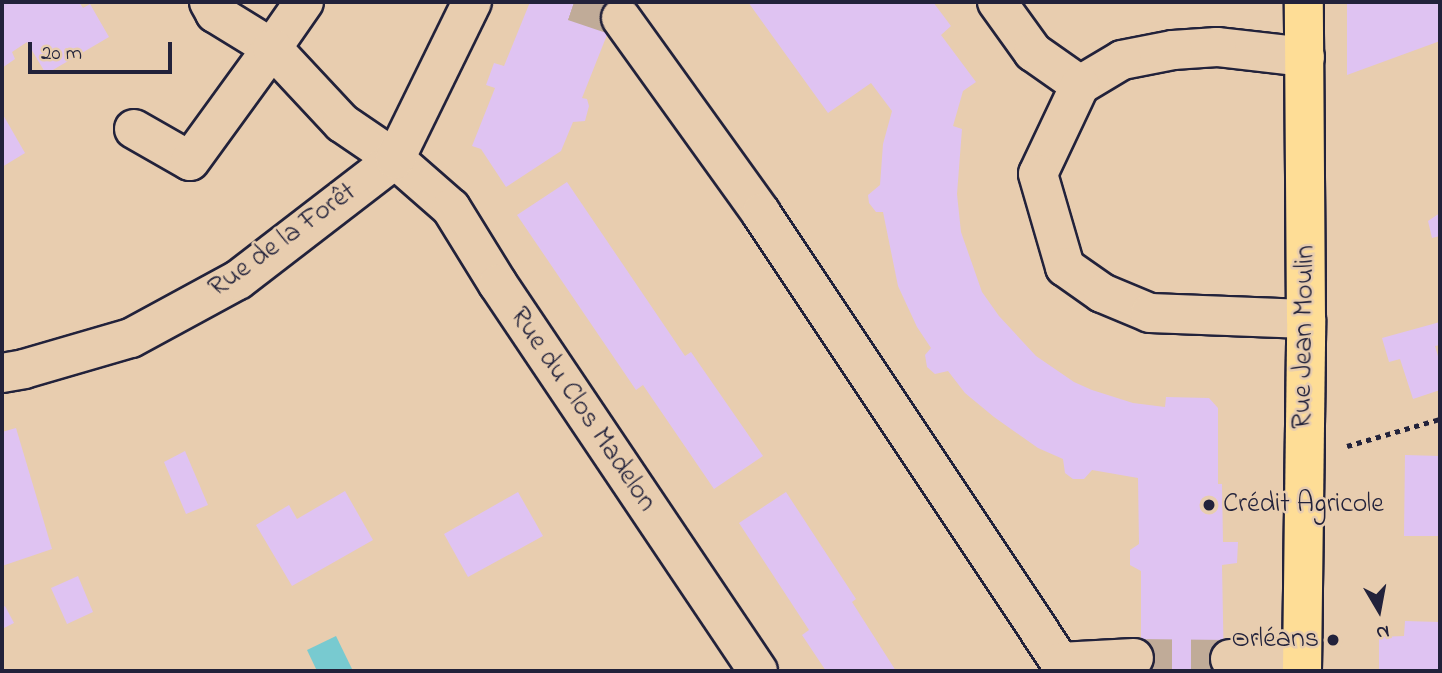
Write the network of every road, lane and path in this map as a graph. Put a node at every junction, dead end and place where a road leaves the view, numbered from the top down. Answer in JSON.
{"nodes":[{"id":1,"x":209,"y":2,"type":"edge"},
{"id":2,"x":304,"y":2,"type":"edge"},
{"id":3,"x":472,"y":2,"type":"edge"},
{"id":4,"x":997,"y":2,"type":"edge"},
{"id":5,"x":1304,"y":2,"type":"edge"},
{"id":6,"x":621,"y":18,"type":"tunnel mouth"},
{"id":7,"x":272,"y":48,"type":"junction"},
{"id":8,"x":1305,"y":57,"type":"junction"},
{"id":9,"x":1080,"y":85,"type":"junction"},
{"id":10,"x":134,"y":129,"type":"dead end"},
{"id":11,"x":395,"y":159,"type":"junction"},
{"id":12,"x":1306,"y":319,"type":"junction"},
{"id":13,"x":2,"y":373,"type":"edge"},
{"id":14,"x":1440,"y":419,"type":"edge"},
{"id":15,"x":1303,"y":460,"type":"junction"},
{"id":16,"x":1134,"y":658,"type":"tunnel mouth"},
{"id":17,"x":1230,"y":659,"type":"tunnel mouth"},
{"id":18,"x":1302,"y":665,"type":"edge"},
{"id":19,"x":758,"y":671,"type":"edge"}],
"edges":[{"from":1,"to":7,"type":"street","name":"Rue du Clos Madelon"},
{"from":2,"to":7,"type":"street"},
{"from":3,"to":11,"type":"street","name":"Rue de la Forêt"},
{"from":4,"to":9,"type":"street"},
{"from":5,"to":8,"type":"main road","name":"Rue Jean Moulin"},
{"from":6,"to":16,"type":"street"},
{"from":7,"to":10,"type":"street"},
{"from":7,"to":11,"type":"street","name":"Rue du Clos Madelon"},
{"from":8,"to":9,"type":"street"},
{"from":8,"to":12,"type":"main road","name":"Rue Jean Moulin"},
{"from":9,"to":12,"type":"street"},
{"from":11,"to":13,"type":"street","name":"Rue de la Forêt"},
{"from":11,"to":19,"type":"street","name":"Rue du Clos Madelon"},
{"from":12,"to":15,"type":"main road","name":"Rue Jean Moulin"},
{"from":14,"to":15,"type":"path"},
{"from":15,"to":18,"type":"main road","name":"Rue Jean Moulin"},
{"from":17,"to":18,"type":"street"}]}
